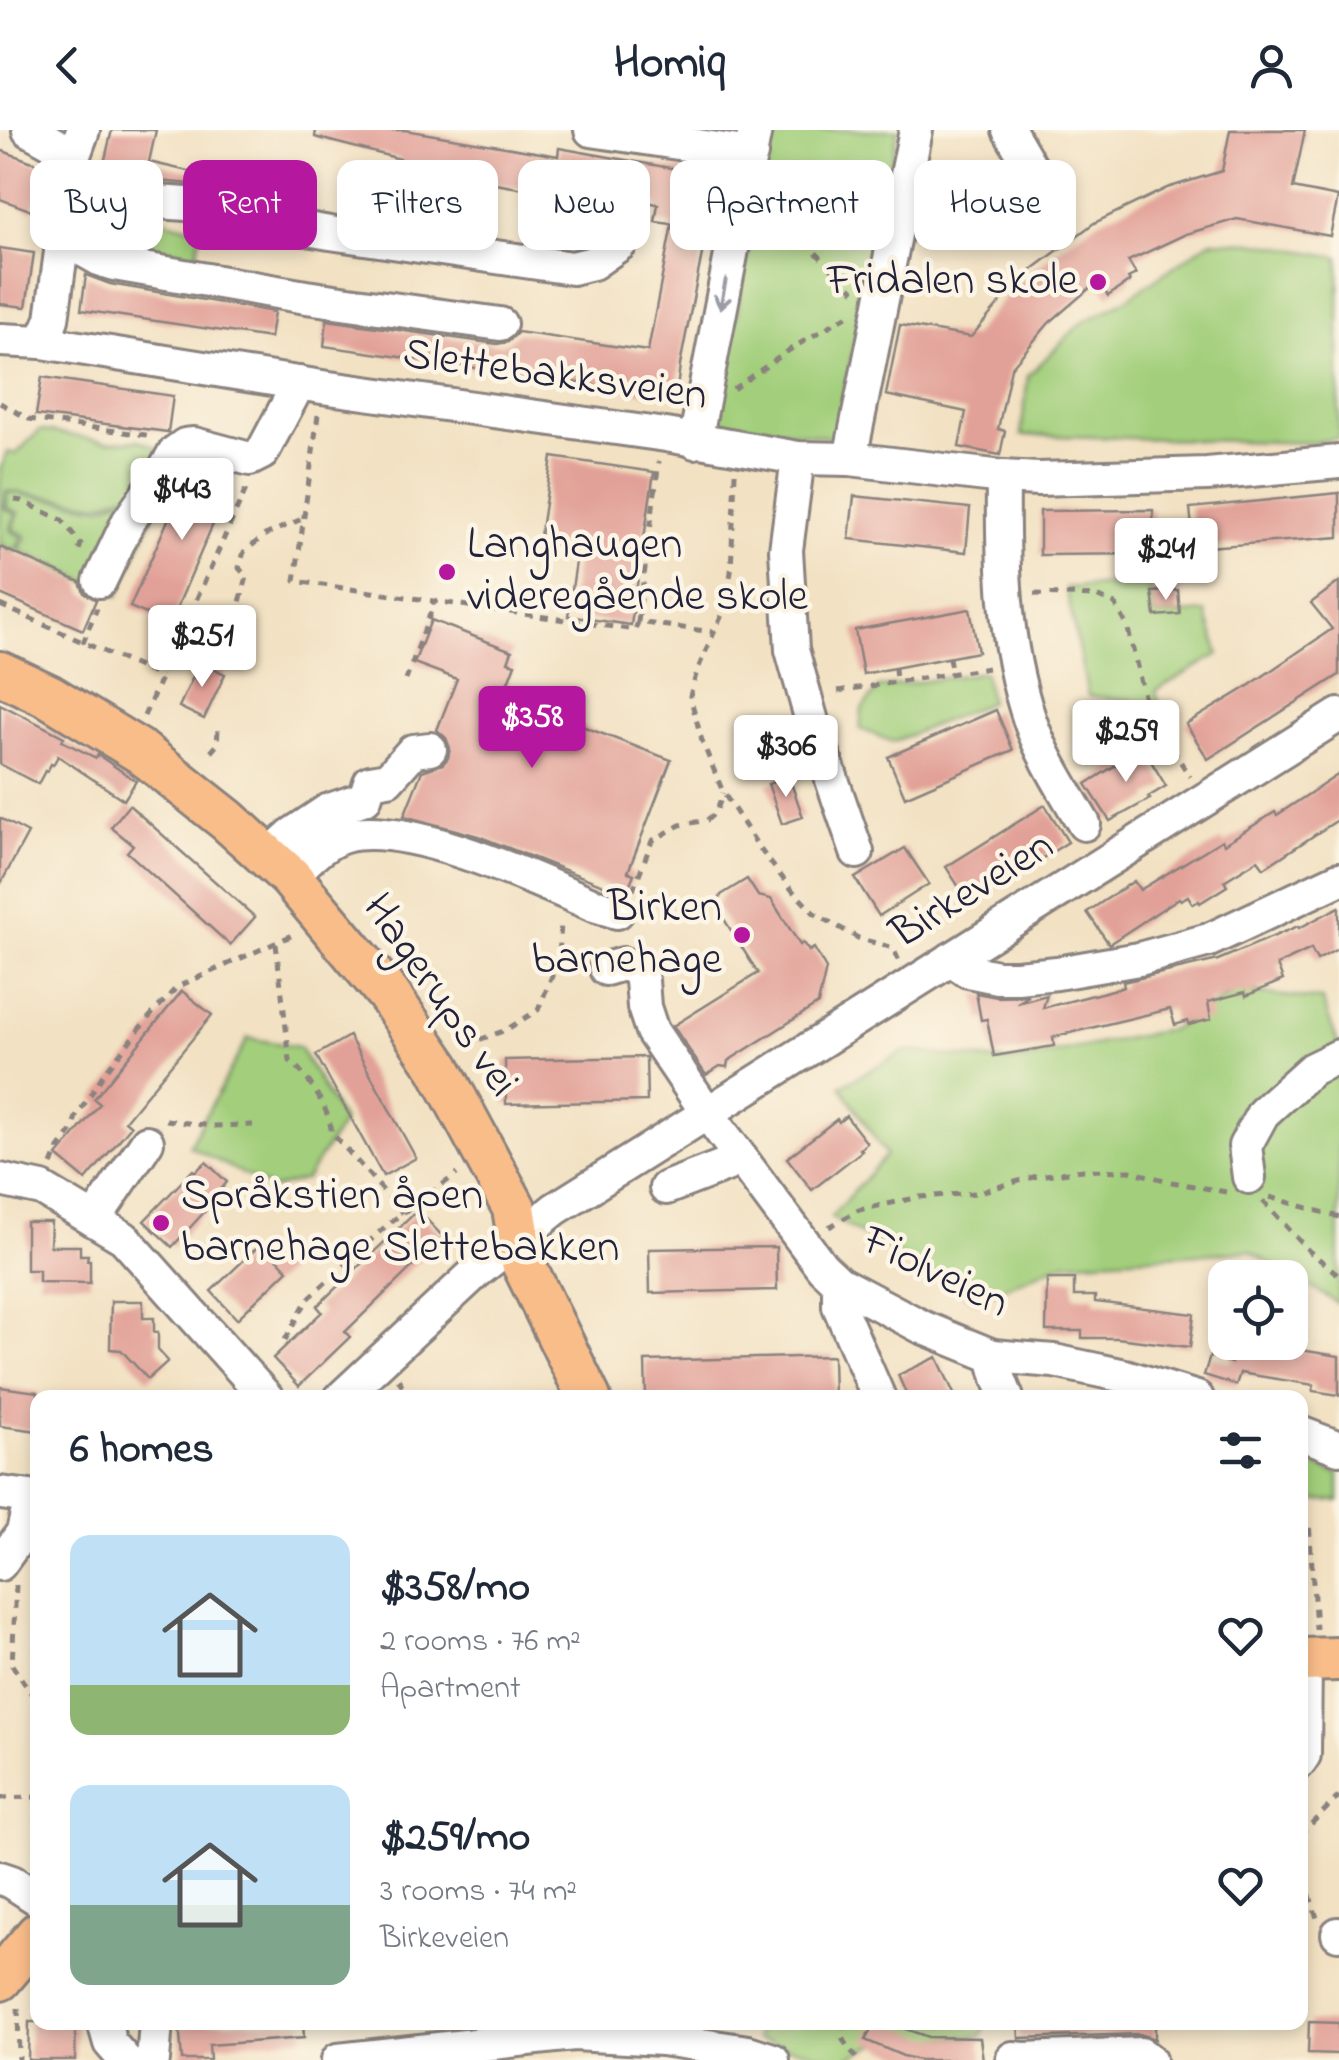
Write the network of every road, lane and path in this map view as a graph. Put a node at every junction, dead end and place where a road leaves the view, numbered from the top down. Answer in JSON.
{"nodes":[{"id":1,"x":29,"y":130,"type":"edge"},
{"id":2,"x":591,"y":130,"type":"edge"},
{"id":3,"x":916,"y":130,"type":"edge"},
{"id":4,"x":1009,"y":130,"type":"edge"},
{"id":5,"x":79,"y":142,"type":"edge"},
{"id":6,"x":751,"y":155,"type":"edge"},
{"id":7,"x":1026,"y":160,"type":"edge"},
{"id":8,"x":163,"y":202,"type":"edge"},
{"id":9,"x":61,"y":250,"type":"edge"},
{"id":10,"x":83,"y":250,"type":"edge"},
{"id":11,"x":611,"y":250,"type":"edge"},
{"id":12,"x":874,"y":305,"type":"junction"},
{"id":13,"x":500,"y":324,"type":"dead end"},
{"id":14,"x":0,"y":340,"type":"edge"},
{"id":15,"x":42,"y":342,"type":"junction"},
{"id":16,"x":310,"y":386,"type":"junction"},
{"id":17,"x":0,"y":403,"type":"edge"},
{"id":18,"x":697,"y":429,"type":"junction"},
{"id":19,"x":185,"y":445,"type":"junction"},
{"id":20,"x":745,"y":449,"type":"junction"},
{"id":21,"x":661,"y":450,"type":"dead end"},
{"id":22,"x":262,"y":453,"type":"junction"},
{"id":23,"x":798,"y":458,"type":"junction"},
{"id":24,"x":850,"y":459,"type":"junction"},
{"id":25,"x":1339,"y":462,"type":"edge"},
{"id":26,"x":1002,"y":477,"type":"junction"},
{"id":27,"x":304,"y":518,"type":"junction"},
{"id":28,"x":100,"y":582,"type":"dead end"},
{"id":29,"x":1004,"y":594,"type":"junction"},
{"id":30,"x":435,"y":602,"type":"junction"},
{"id":31,"x":0,"y":605,"type":"edge"},
{"id":32,"x":638,"y":622,"type":"junction"},
{"id":33,"x":254,"y":627,"type":"dead end"},
{"id":34,"x":713,"y":632,"type":"junction"},
{"id":35,"x":949,"y":658,"type":"dead end"},
{"id":36,"x":1015,"y":664,"type":"junction"},
{"id":37,"x":894,"y":668,"type":"dead end"},
{"id":38,"x":0,"y":674,"type":"edge"},
{"id":39,"x":952,"y":674,"type":"junction"},
{"id":40,"x":161,"y":677,"type":"junction"},
{"id":41,"x":406,"y":680,"type":"dead end"},
{"id":42,"x":896,"y":682,"type":"junction"},
{"id":43,"x":838,"y":691,"type":"dead end"},
{"id":44,"x":1339,"y":714,"type":"edge"},
{"id":45,"x":144,"y":716,"type":"dead end"},
{"id":46,"x":218,"y":729,"type":"dead end"},
{"id":47,"x":430,"y":749,"type":"dead end"},
{"id":48,"x":211,"y":752,"type":"dead end"},
{"id":49,"x":1197,"y":788,"type":"dead end"},
{"id":50,"x":723,"y":792,"type":"junction"},
{"id":51,"x":1084,"y":824,"type":"dead end"},
{"id":52,"x":857,"y":852,"type":"dead end"},
{"id":53,"x":279,"y":866,"type":"junction"},
{"id":54,"x":1339,"y":879,"type":"edge"},
{"id":55,"x":606,"y":908,"type":"junction"},
{"id":56,"x":304,"y":925,"type":"dead end"},
{"id":57,"x":276,"y":944,"type":"junction"},
{"id":58,"x":951,"y":959,"type":"junction"},
{"id":59,"x":606,"y":969,"type":"dead end"},
{"id":60,"x":904,"y":970,"type":"dead end"},
{"id":61,"x":455,"y":1054,"type":"dead end"},
{"id":62,"x":1339,"y":1056,"type":"edge"},
{"id":63,"x":708,"y":1114,"type":"junction"},
{"id":64,"x":253,"y":1125,"type":"dead end"},
{"id":65,"x":146,"y":1142,"type":"joint"},
{"id":66,"x":739,"y":1156,"type":"junction"},
{"id":67,"x":1242,"y":1164,"type":"junction"},
{"id":68,"x":457,"y":1174,"type":"dead end"},
{"id":69,"x":0,"y":1180,"type":"edge"},
{"id":70,"x":666,"y":1188,"type":"dead end"},
{"id":71,"x":42,"y":1189,"type":"junction"},
{"id":72,"x":403,"y":1213,"type":"junction"},
{"id":73,"x":1339,"y":1217,"type":"edge"},
{"id":74,"x":94,"y":1220,"type":"junction"},
{"id":75,"x":520,"y":1237,"type":"junction"},
{"id":76,"x":801,"y":1238,"type":"junction"},
{"id":77,"x":1339,"y":1274,"type":"edge"},
{"id":78,"x":839,"y":1283,"type":"junction"},
{"id":79,"x":284,"y":1340,"type":"dead end"},
{"id":80,"x":993,"y":1356,"type":"junction"},
{"id":81,"x":395,"y":1373,"type":"dead end"},
{"id":82,"x":1126,"y":1386,"type":"edge"},
{"id":83,"x":260,"y":1390,"type":"edge"},
{"id":84,"x":350,"y":1390,"type":"edge"},
{"id":85,"x":405,"y":1390,"type":"edge"},
{"id":86,"x":584,"y":1390,"type":"edge"},
{"id":87,"x":876,"y":1390,"type":"edge"},
{"id":88,"x":1003,"y":1390,"type":"edge"},
{"id":89,"x":1308,"y":1436,"type":"edge"},
{"id":90,"x":1339,"y":1448,"type":"edge"},
{"id":91,"x":23,"y":1496,"type":"edge"},
{"id":92,"x":1308,"y":1522,"type":"edge"},
{"id":93,"x":5,"y":1558,"type":"edge"},
{"id":94,"x":1315,"y":1651,"type":"edge"},
{"id":95,"x":30,"y":1691,"type":"edge"},
{"id":96,"x":1308,"y":1717,"type":"edge"},
{"id":97,"x":1339,"y":1796,"type":"edge"},
{"id":98,"x":30,"y":1797,"type":"edge"},
{"id":99,"x":0,"y":1798,"type":"edge"},
{"id":100,"x":1308,"y":1827,"type":"edge"},
{"id":101,"x":0,"y":1878,"type":"edge"},
{"id":102,"x":1308,"y":1888,"type":"edge"},
{"id":103,"x":30,"y":1894,"type":"edge"},
{"id":104,"x":1339,"y":1934,"type":"edge"},
{"id":105,"x":30,"y":1950,"type":"edge"},
{"id":106,"x":9,"y":1991,"type":"edge"},
{"id":107,"x":106,"y":2030,"type":"edge"},
{"id":108,"x":155,"y":2030,"type":"edge"},
{"id":109,"x":843,"y":2030,"type":"edge"},
{"id":110,"x":462,"y":2033,"type":"edge"},
{"id":111,"x":758,"y":2045,"type":"edge"},
{"id":112,"x":404,"y":2056,"type":"edge"},
{"id":113,"x":1013,"y":2058,"type":"edge"},
{"id":114,"x":18,"y":2060,"type":"edge"},
{"id":115,"x":125,"y":2060,"type":"edge"},
{"id":116,"x":153,"y":2060,"type":"edge"},
{"id":117,"x":338,"y":2060,"type":"edge"},
{"id":118,"x":858,"y":2060,"type":"edge"},
{"id":119,"x":1149,"y":2060,"type":"edge"}],
"edges":[{"from":1,"to":5,"type":"street"},
{"from":2,"to":6,"type":"street"},
{"from":3,"to":12,"type":"street"},
{"from":4,"to":7,"type":"street"},
{"from":6,"to":12,"type":"path"},
{"from":6,"to":18,"type":"street","one_way":true},
{"from":8,"to":11,"type":"street"},
{"from":9,"to":15,"type":"street"},
{"from":10,"to":13,"type":"street"},
{"from":12,"to":18,"type":"path"},
{"from":12,"to":24,"type":"street"},
{"from":14,"to":15,"type":"street","name":"Slettebakksveien"},
{"from":15,"to":16,"type":"street","name":"Slettebakksveien"},
{"from":16,"to":18,"type":"street","name":"Slettebakksveien"},
{"from":16,"to":22,"type":"street"},
{"from":16,"to":27,"type":"path"},
{"from":17,"to":19,"type":"path"},
{"from":18,"to":20,"type":"street","name":"Slettebakksveien"},
{"from":19,"to":22,"type":"street"},
{"from":19,"to":28,"type":"street"},
{"from":20,"to":23,"type":"street","name":"Slettebakksveien"},
{"from":20,"to":34,"type":"path"},
{"from":21,"to":32,"type":"path"},
{"from":22,"to":40,"type":"path"},
{"from":23,"to":24,"type":"street","name":"Slettebakksveien"},
{"from":23,"to":52,"type":"street"},
{"from":24,"to":26,"type":"street","name":"Slettebakksveien"},
{"from":25,"to":26,"type":"street","name":"Slettebakksveien"},
{"from":26,"to":29,"type":"street"},
{"from":27,"to":30,"type":"path"},
{"from":27,"to":33,"type":"path"},
{"from":29,"to":36,"type":"street"},
{"from":29,"to":49,"type":"path"},
{"from":30,"to":32,"type":"path"},
{"from":30,"to":41,"type":"path"},
{"from":31,"to":40,"type":"path"},
{"from":32,"to":34,"type":"path"},
{"from":34,"to":50,"type":"path"},
{"from":35,"to":39,"type":"path"},
{"from":36,"to":39,"type":"path"},
{"from":36,"to":51,"type":"street"},
{"from":37,"to":42,"type":"path"},
{"from":38,"to":53,"type":"main road","name":"Hagerups vei"},
{"from":39,"to":42,"type":"path"},
{"from":40,"to":45,"type":"path"},
{"from":42,"to":43,"type":"path"},
{"from":44,"to":58,"type":"street","name":"Birkeveien"},
{"from":46,"to":48,"type":"path"},
{"from":47,"to":53,"type":"street"},
{"from":50,"to":55,"type":"path"},
{"from":50,"to":60,"type":"path"},
{"from":53,"to":55,"type":"street","name":"Hagerups vei"},
{"from":53,"to":75,"type":"main road","name":"Hagerups vei"},
{"from":54,"to":58,"type":"street"},
{"from":55,"to":61,"type":"path"},
{"from":56,"to":57,"type":"path"},
{"from":57,"to":71,"type":"path"},
{"from":57,"to":72,"type":"path"},
{"from":58,"to":63,"type":"street","name":"Birkeveien"},
{"from":59,"to":63,"type":"street"},
{"from":62,"to":67,"type":"street"},
{"from":63,"to":66,"type":"street","name":"Fiolveien"},
{"from":63,"to":75,"type":"street","name":"Birkeveien"},
{"from":64,"to":65,"type":"path"},
{"from":65,"to":74,"type":"street"},
{"from":66,"to":70,"type":"street"},
{"from":66,"to":76,"type":"street","name":"Fiolveien"},
{"from":67,"to":73,"type":"path"},
{"from":67,"to":76,"type":"path"},
{"from":67,"to":77,"type":"path"},
{"from":68,"to":72,"type":"path"},
{"from":69,"to":71,"type":"street"},
{"from":71,"to":74,"type":"street"},
{"from":72,"to":79,"type":"path"},
{"from":74,"to":83,"type":"street"},
{"from":75,"to":84,"type":"street","name":"Birkeveien"},
{"from":75,"to":86,"type":"main road","name":"Hagerups vei"},
{"from":76,"to":78,"type":"street","name":"Fiolveien"},
{"from":78,"to":80,"type":"street","name":"Fiolveien"},
{"from":78,"to":87,"type":"street"},
{"from":80,"to":82,"type":"street","name":"Fiolveien"},
{"from":80,"to":88,"type":"street"},
{"from":81,"to":85,"type":"path"},
{"from":89,"to":90,"type":"street"},
{"from":91,"to":93,"type":"street"},
{"from":92,"to":94,"type":"path"},
{"from":93,"to":95,"type":"path"},
{"from":94,"to":96,"type":"street"},
{"from":97,"to":100,"type":"path"},
{"from":98,"to":99,"type":"path"},
{"from":101,"to":103,"type":"street"},
{"from":102,"to":104,"type":"path"},
{"from":105,"to":106,"type":"main road"},
{"from":106,"to":114,"type":"path"},
{"from":107,"to":115,"type":"street"},
{"from":108,"to":116,"type":"street"},
{"from":109,"to":118,"type":"path"},
{"from":110,"to":111,"type":"street"},
{"from":110,"to":112,"type":"street"},
{"from":112,"to":117,"type":"street"},
{"from":113,"to":119,"type":"street"}]}
